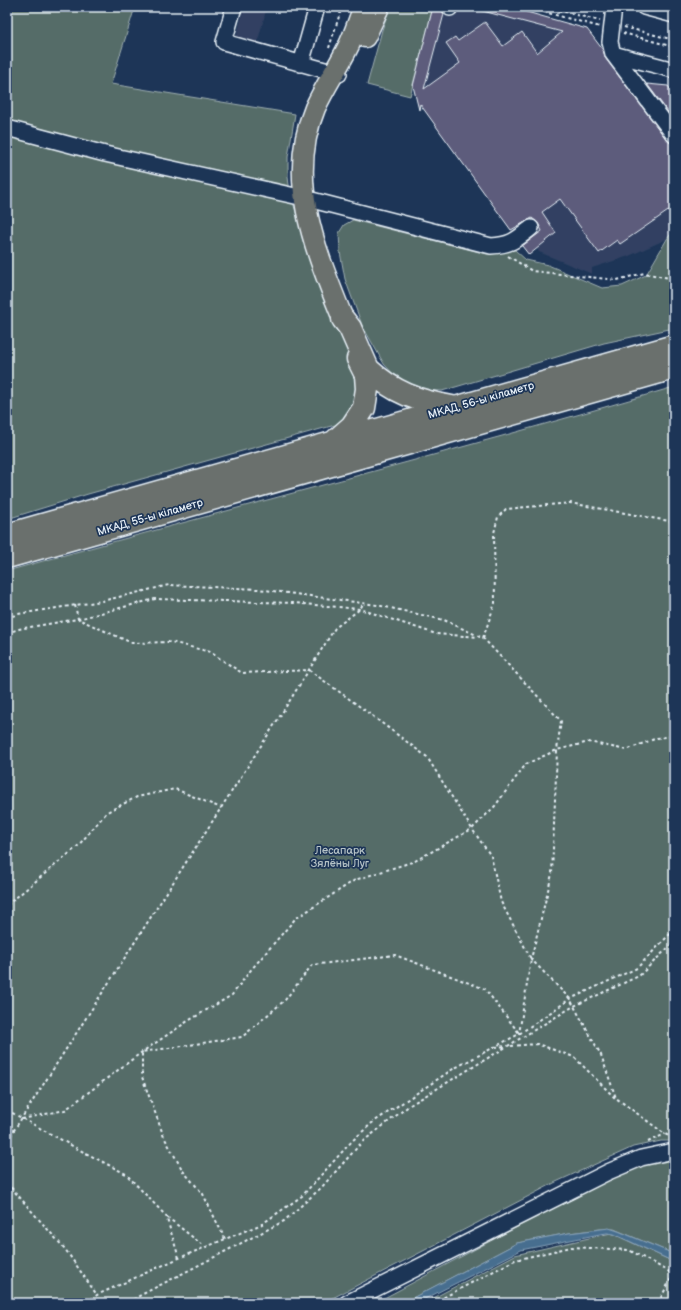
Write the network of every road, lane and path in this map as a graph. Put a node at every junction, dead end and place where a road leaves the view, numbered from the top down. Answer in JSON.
{"nodes":[{"id":1,"x":234,"y":7,"type":"edge"},
{"id":2,"x":317,"y":7,"type":"edge"},
{"id":3,"x":342,"y":7,"type":"edge"},
{"id":4,"x":364,"y":7,"type":"edge"},
{"id":5,"x":379,"y":7,"type":"edge"},
{"id":6,"x":614,"y":7,"type":"edge"},
{"id":7,"x":644,"y":7,"type":"edge"},
{"id":8,"x":674,"y":15,"type":"edge"},
{"id":9,"x":653,"y":35,"type":"dead end"},
{"id":10,"x":651,"y":41,"type":"dead end"},
{"id":11,"x":613,"y":54,"type":"junction"},
{"id":12,"x":301,"y":64,"type":"junction"},
{"id":13,"x":674,"y":70,"type":"edge"},
{"id":14,"x":332,"y":72,"type":"junction"},
{"id":15,"x":7,"y":128,"type":"edge"},
{"id":16,"x":674,"y":135,"type":"edge"},
{"id":17,"x":304,"y":198,"type":"junction"},
{"id":18,"x":531,"y":228,"type":"dead end"},
{"id":19,"x":491,"y":246,"type":"junction"},
{"id":20,"x":674,"y":279,"type":"edge"},
{"id":21,"x":343,"y":319,"type":"junction"},
{"id":22,"x":674,"y":346,"type":"edge"},
{"id":23,"x":674,"y":368,"type":"edge"},
{"id":24,"x":455,"y":408,"type":"junction"},
{"id":25,"x":332,"y":444,"type":"junction"},
{"id":26,"x":290,"y":466,"type":"junction"},
{"id":27,"x":674,"y":522,"type":"edge"},
{"id":28,"x":7,"y":535,"type":"edge"},
{"id":29,"x":7,"y":557,"type":"edge"},
{"id":30,"x":363,"y":603,"type":"junction"},
{"id":31,"x":75,"y":605,"type":"junction"},
{"id":32,"x":360,"y":609,"type":"junction"},
{"id":33,"x":7,"y":618,"type":"edge"},
{"id":34,"x":78,"y":619,"type":"junction"},
{"id":35,"x":7,"y":633,"type":"edge"},
{"id":36,"x":483,"y":638,"type":"junction"},
{"id":37,"x":309,"y":670,"type":"junction"},
{"id":38,"x":674,"y":736,"type":"edge"},
{"id":39,"x":557,"y":750,"type":"junction"},
{"id":40,"x":221,"y":808,"type":"junction"},
{"id":41,"x":472,"y":829,"type":"junction"},
{"id":42,"x":7,"y":905,"type":"edge"},
{"id":43,"x":674,"y":931,"type":"edge"},
{"id":44,"x":674,"y":942,"type":"edge"},
{"id":45,"x":531,"y":959,"type":"junction"},
{"id":46,"x":570,"y":999,"type":"junction"},
{"id":47,"x":574,"y":1006,"type":"junction"},
{"id":48,"x":519,"y":1034,"type":"junction"},
{"id":49,"x":508,"y":1046,"type":"junction"},
{"id":50,"x":493,"y":1048,"type":"junction"},
{"id":51,"x":142,"y":1052,"type":"junction"},
{"id":52,"x":616,"y":1098,"type":"junction"},
{"id":53,"x":7,"y":1110,"type":"edge"},
{"id":54,"x":22,"y":1119,"type":"junction"},
{"id":55,"x":674,"y":1139,"type":"edge"},
{"id":56,"x":7,"y":1141,"type":"edge"},
{"id":57,"x":674,"y":1151,"type":"edge"},
{"id":58,"x":7,"y":1183,"type":"edge"},
{"id":59,"x":166,"y":1216,"type":"junction"},
{"id":60,"x":225,"y":1239,"type":"junction"},
{"id":61,"x":205,"y":1247,"type":"junction"},
{"id":62,"x":178,"y":1258,"type":"junction"},
{"id":63,"x":674,"y":1276,"type":"edge"},
{"id":64,"x":97,"y":1294,"type":"junction"},
{"id":65,"x":86,"y":1303,"type":"edge"},
{"id":66,"x":128,"y":1303,"type":"edge"},
{"id":67,"x":347,"y":1303,"type":"edge"},
{"id":68,"x":433,"y":1303,"type":"edge"},
{"id":69,"x":658,"y":1303,"type":"edge"}],
"edges":[{"from":1,"to":12,"type":"street"},
{"from":2,"to":12,"type":"street"},
{"from":3,"to":14,"type":"path"},
{"from":4,"to":14,"type":"main road"},
{"from":5,"to":14,"type":"main road"},
{"from":6,"to":11,"type":"street"},
{"from":7,"to":8,"type":"street"},
{"from":9,"to":10,"type":"path"},
{"from":11,"to":13,"type":"street"},
{"from":11,"to":16,"type":"street"},
{"from":12,"to":14,"type":"street"},
{"from":14,"to":17,"type":"main road"},
{"from":15,"to":17,"type":"street"},
{"from":17,"to":19,"type":"street"},
{"from":17,"to":21,"type":"main road"},
{"from":18,"to":19,"type":"street"},
{"from":19,"to":20,"type":"path"},
{"from":21,"to":24,"type":"highway"},
{"from":21,"to":25,"type":"highway"},
{"from":22,"to":24,"type":"highway","name":"МКАД, 56-ы кіламетр"},
{"from":23,"to":26,"type":"highway","name":"МКАД, 56-ы кіламетр"},
{"from":24,"to":25,"type":"highway","name":"МКАД, 56-ы кіламетр"},
{"from":25,"to":26,"type":"highway","name":"МКАД, 56-ы кіламетр"},
{"from":26,"to":28,"type":"highway","name":"МКАД, 55-ы кіламетр"},
{"from":26,"to":29,"type":"highway","name":"МКАД, 55-ы кіламетр"},
{"from":27,"to":36,"type":"path"},
{"from":30,"to":31,"type":"path"},
{"from":30,"to":32,"type":"path"},
{"from":30,"to":36,"type":"path"},
{"from":31,"to":33,"type":"path"},
{"from":31,"to":34,"type":"path"},
{"from":32,"to":34,"type":"path"},
{"from":32,"to":36,"type":"path"},
{"from":32,"to":37,"type":"path"},
{"from":34,"to":35,"type":"path"},
{"from":34,"to":37,"type":"path"},
{"from":36,"to":39,"type":"path"},
{"from":37,"to":40,"type":"path"},
{"from":37,"to":41,"type":"path"},
{"from":38,"to":39,"type":"path"},
{"from":39,"to":41,"type":"path"},
{"from":39,"to":45,"type":"path"},
{"from":40,"to":42,"type":"path"},
{"from":40,"to":54,"type":"path"},
{"from":41,"to":45,"type":"path"},
{"from":41,"to":51,"type":"path"},
{"from":43,"to":46,"type":"path"},
{"from":44,"to":47,"type":"path"},
{"from":45,"to":46,"type":"path"},
{"from":45,"to":48,"type":"path"},
{"from":46,"to":47,"type":"path"},
{"from":46,"to":48,"type":"path"},
{"from":47,"to":49,"type":"path"},
{"from":47,"to":52,"type":"path"},
{"from":48,"to":50,"type":"path"},
{"from":48,"to":51,"type":"path"},
{"from":49,"to":50,"type":"path"},
{"from":49,"to":52,"type":"path"},
{"from":49,"to":66,"type":"path"},
{"from":50,"to":60,"type":"path"},
{"from":51,"to":54,"type":"path"},
{"from":51,"to":60,"type":"path"},
{"from":52,"to":55,"type":"path"},
{"from":53,"to":54,"type":"path"},
{"from":54,"to":56,"type":"path"},
{"from":54,"to":59,"type":"path"},
{"from":57,"to":67,"type":"street"},
{"from":58,"to":64,"type":"path"},
{"from":59,"to":61,"type":"path"},
{"from":59,"to":62,"type":"path"},
{"from":60,"to":61,"type":"path"},
{"from":61,"to":62,"type":"path"},
{"from":62,"to":64,"type":"path"},
{"from":63,"to":68,"type":"path"},
{"from":63,"to":69,"type":"path"},
{"from":64,"to":65,"type":"path"}]}
